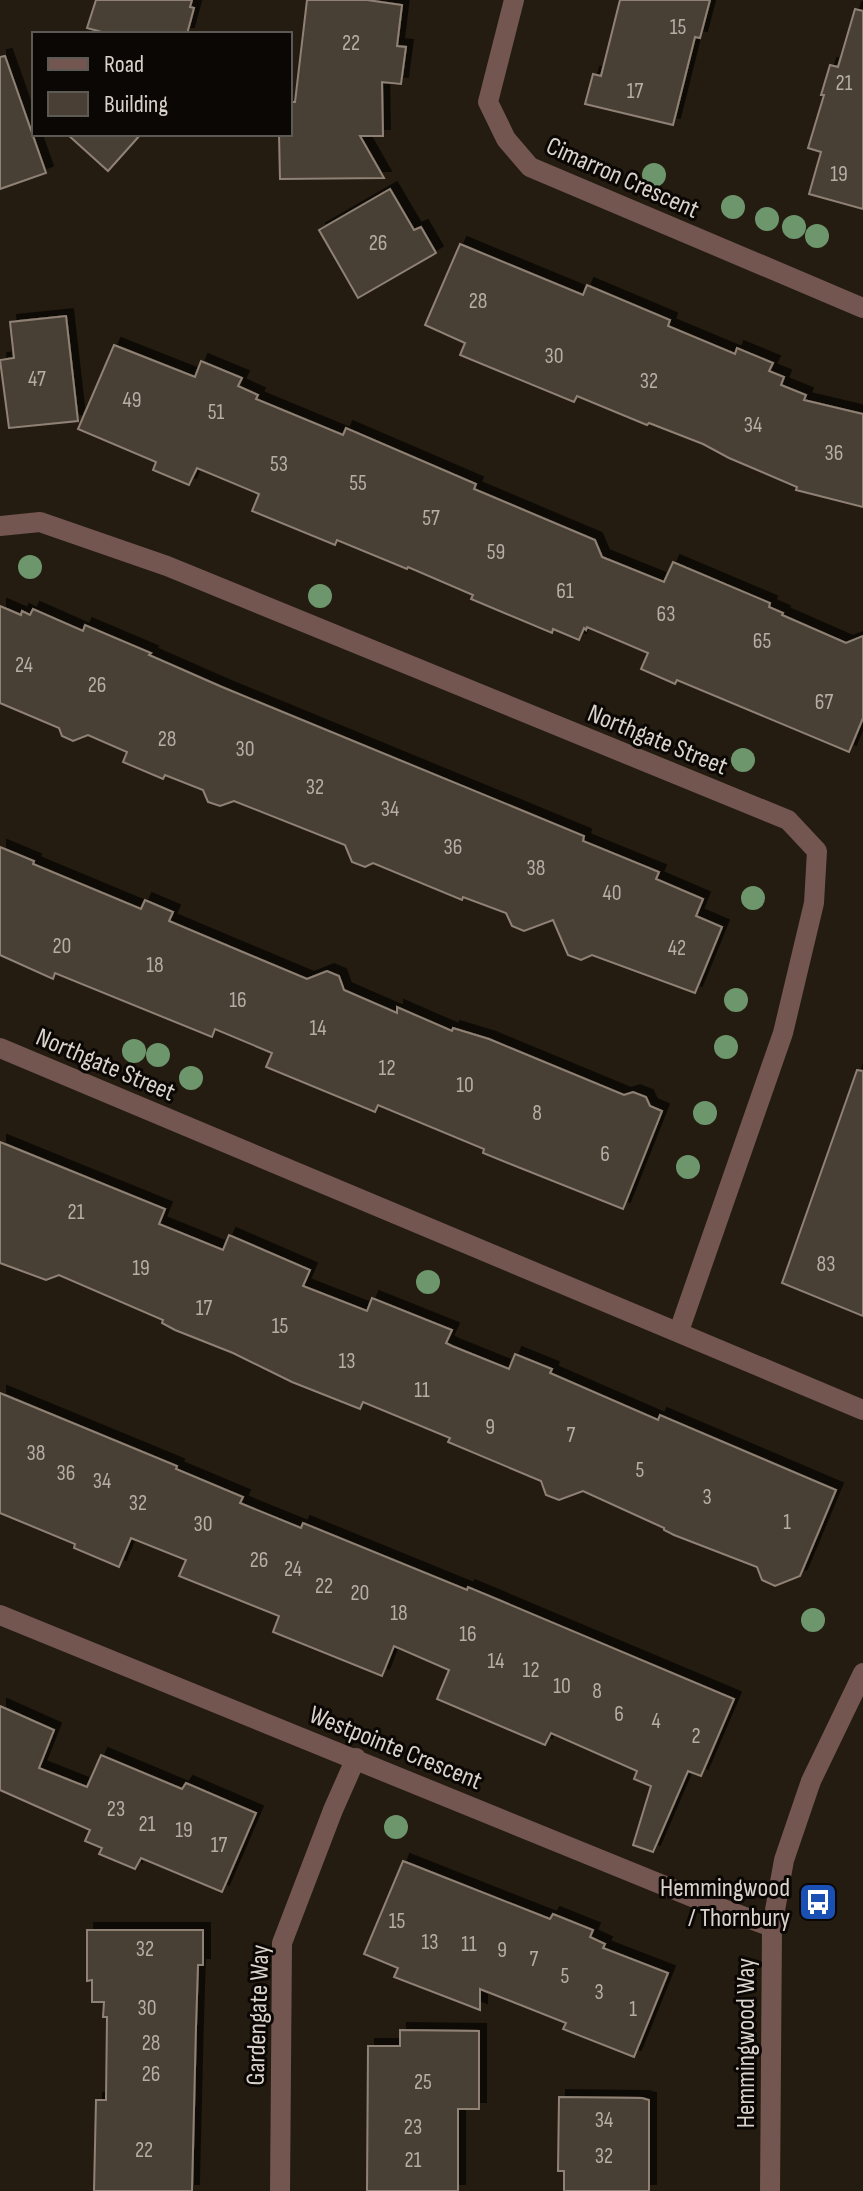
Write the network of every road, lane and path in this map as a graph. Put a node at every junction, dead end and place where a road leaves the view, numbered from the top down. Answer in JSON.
{"nodes":[{"id":1,"x":514,"y":0,"type":"edge"},
{"id":2,"x":863,"y":308,"type":"edge"},
{"id":3,"x":0,"y":526,"type":"edge"},
{"id":4,"x":0,"y":1048,"type":"edge"},
{"id":5,"x":679,"y":1331,"type":"junction"},
{"id":6,"x":863,"y":1410,"type":"edge"},
{"id":7,"x":0,"y":1615,"type":"edge"},
{"id":8,"x":863,"y":1673,"type":"edge"},
{"id":9,"x":356,"y":1758,"type":"junction"},
{"id":10,"x":772,"y":1927,"type":"junction"},
{"id":11,"x":280,"y":2191,"type":"edge"},
{"id":12,"x":770,"y":2191,"type":"edge"}],
"edges":[{"from":1,"to":2,"type":"street","name":"Cimarron Crescent"},
{"from":3,"to":5,"type":"street","name":"Northgate Street"},
{"from":4,"to":5,"type":"street","name":"Northgate Street"},
{"from":5,"to":6,"type":"street","name":"Northgate Street"},
{"from":7,"to":9,"type":"street","name":"Westpointe Crescent"},
{"from":8,"to":10,"type":"street","name":"Hemmingwood Way"},
{"from":9,"to":10,"type":"street","name":"Westpointe Crescent"},
{"from":9,"to":11,"type":"street","name":"Gardengate Way"},
{"from":10,"to":12,"type":"street","name":"Hemmingwood Way"}]}
